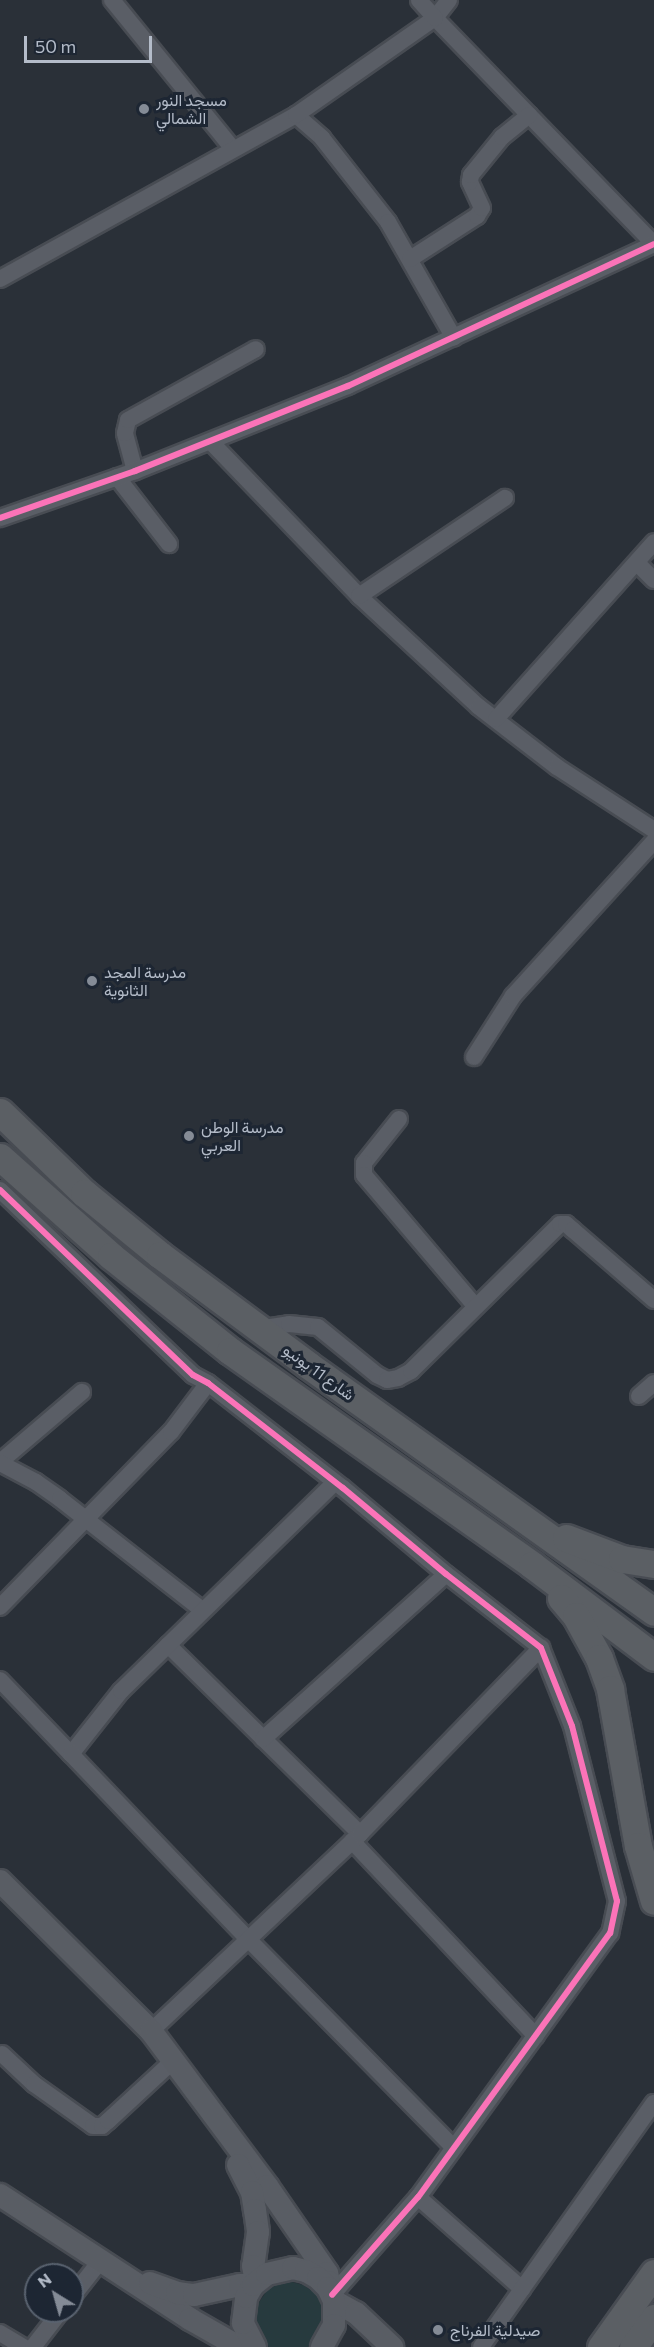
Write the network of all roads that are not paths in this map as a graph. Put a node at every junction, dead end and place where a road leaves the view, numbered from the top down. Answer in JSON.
{"nodes":[{"id":1,"x":112,"y":0,"type":"edge"},
{"id":2,"x":419,"y":0,"type":"edge"},
{"id":3,"x":449,"y":0,"type":"edge"},
{"id":4,"x":435,"y":18,"type":"junction"},
{"id":5,"x":296,"y":115,"type":"junction"},
{"id":6,"x":529,"y":115,"type":"junction"},
{"id":7,"x":233,"y":149,"type":"junction"},
{"id":8,"x":654,"y":244,"type":"edge"},
{"id":9,"x":410,"y":259,"type":"junction"},
{"id":10,"x":0,"y":279,"type":"edge"},
{"id":11,"x":454,"y":338,"type":"junction"},
{"id":12,"x":256,"y":348,"type":"dead end"},
{"id":13,"x":211,"y":442,"type":"junction"},
{"id":14,"x":135,"y":471,"type":"junction"},
{"id":15,"x":117,"y":477,"type":"junction"},
{"id":16,"x":505,"y":498,"type":"dead end"},
{"id":17,"x":0,"y":518,"type":"edge"},
{"id":18,"x":654,"y":542,"type":"edge"},
{"id":19,"x":169,"y":544,"type":"dead end"},
{"id":20,"x":637,"y":563,"type":"junction"},
{"id":21,"x":654,"y":580,"type":"edge"},
{"id":22,"x":359,"y":596,"type":"junction"},
{"id":23,"x":496,"y":719,"type":"junction"},
{"id":24,"x":654,"y":830,"type":"edge"},
{"id":25,"x":654,"y":841,"type":"edge"},
{"id":26,"x":474,"y":1057,"type":"dead end"},
{"id":27,"x":0,"y":1112,"type":"edge"},
{"id":28,"x":399,"y":1119,"type":"dead end"},
{"id":29,"x":0,"y":1157,"type":"edge"},
{"id":30,"x":0,"y":1190,"type":"edge"},
{"id":31,"x":654,"y":1300,"type":"edge"},
{"id":32,"x":475,"y":1306,"type":"junction"},
{"id":33,"x":258,"y":1329,"type":"junction"},
{"id":34,"x":208,"y":1383,"type":"junction"},
{"id":35,"x":654,"y":1383,"type":"edge"},
{"id":36,"x":82,"y":1392,"type":"dead end"},
{"id":37,"x":639,"y":1396,"type":"dead end"},
{"id":38,"x":0,"y":1463,"type":"edge"},
{"id":39,"x":335,"y":1482,"type":"junction"},
{"id":40,"x":524,"y":1519,"type":"junction"},
{"id":41,"x":86,"y":1521,"type":"junction"},
{"id":42,"x":495,"y":1539,"type":"junction"},
{"id":43,"x":654,"y":1564,"type":"edge"},
{"id":44,"x":532,"y":1565,"type":"junction"},
{"id":45,"x":446,"y":1574,"type":"junction"},
{"id":46,"x":0,"y":1607,"type":"edge"},
{"id":47,"x":202,"y":1610,"type":"junction"},
{"id":48,"x":654,"y":1612,"type":"edge"},
{"id":49,"x":168,"y":1645,"type":"junction"},
{"id":50,"x":541,"y":1648,"type":"junction"},
{"id":51,"x":654,"y":1657,"type":"edge"},
{"id":52,"x":0,"y":1680,"type":"edge"},
{"id":53,"x":263,"y":1739,"type":"junction"},
{"id":54,"x":71,"y":1754,"type":"junction"},
{"id":55,"x":356,"y":1838,"type":"junction"},
{"id":56,"x":3,"y":1890,"type":"edge"},
{"id":57,"x":654,"y":1901,"type":"edge"},
{"id":58,"x":249,"y":1940,"type":"junction"},
{"id":59,"x":151,"y":2031,"type":"junction"},
{"id":60,"x":536,"y":2036,"type":"junction"},
{"id":61,"x":2,"y":2054,"type":"dead end"},
{"id":62,"x":174,"y":2060,"type":"junction"},
{"id":63,"x":204,"y":2100,"type":"junction"},
{"id":64,"x":654,"y":2103,"type":"edge"},
{"id":65,"x":453,"y":2147,"type":"junction"},
{"id":66,"x":0,"y":2195,"type":"edge"},
{"id":67,"x":418,"y":2197,"type":"junction"},
{"id":68,"x":101,"y":2260,"type":"junction"},
{"id":69,"x":120,"y":2272,"type":"junction"},
{"id":70,"x":654,"y":2273,"type":"edge"},
{"id":71,"x":84,"y":2281,"type":"edge"},
{"id":72,"x":254,"y":2283,"type":"junction"},
{"id":73,"x":522,"y":2289,"type":"junction"},
{"id":74,"x":331,"y":2295,"type":"junction"},
{"id":75,"x":654,"y":2318,"type":"edge"},
{"id":76,"x":52,"y":2323,"type":"edge"},
{"id":77,"x":0,"y":2333,"type":"edge"},
{"id":78,"x":22,"y":2347,"type":"edge"},
{"id":79,"x":33,"y":2347,"type":"edge"},
{"id":80,"x":239,"y":2347,"type":"edge"},
{"id":81,"x":255,"y":2347,"type":"edge"},
{"id":82,"x":322,"y":2347,"type":"edge"},
{"id":83,"x":392,"y":2347,"type":"edge"},
{"id":84,"x":481,"y":2347,"type":"edge"},
{"id":85,"x":601,"y":2347,"type":"edge"},
{"id":86,"x":633,"y":2347,"type":"edge"}],
"edges":[{"from":1,"to":7,"type":"street"},
{"from":2,"to":4,"type":"street"},
{"from":3,"to":4,"type":"street"},
{"from":4,"to":5,"type":"street"},
{"from":4,"to":6,"type":"street"},
{"from":5,"to":7,"type":"street"},
{"from":5,"to":9,"type":"street"},
{"from":6,"to":8,"type":"street"},
{"from":6,"to":9,"type":"street"},
{"from":7,"to":10,"type":"street"},
{"from":8,"to":11,"type":"street"},
{"from":9,"to":11,"type":"street"},
{"from":11,"to":13,"type":"street"},
{"from":12,"to":14,"type":"street"},
{"from":13,"to":14,"type":"street"},
{"from":13,"to":22,"type":"street"},
{"from":14,"to":15,"type":"street"},
{"from":15,"to":17,"type":"street"},
{"from":15,"to":19,"type":"street"},
{"from":16,"to":22,"type":"street"},
{"from":18,"to":20,"type":"street"},
{"from":20,"to":21,"type":"street"},
{"from":20,"to":23,"type":"street"},
{"from":22,"to":23,"type":"street"},
{"from":23,"to":24,"type":"street"},
{"from":25,"to":26,"type":"street"},
{"from":27,"to":33,"type":"highway","name":"شارع 11 يونيو"},
{"from":28,"to":32,"type":"street"},
{"from":29,"to":42,"type":"highway","name":"شارع 11 يونيو"},
{"from":30,"to":34,"type":"street"},
{"from":31,"to":32,"type":"street"},
{"from":32,"to":33,"type":"street"},
{"from":33,"to":40,"type":"highway","name":"شارع 11 يونيو"},
{"from":34,"to":39,"type":"street"},
{"from":34,"to":41,"type":"street"},
{"from":35,"to":37,"type":"street"},
{"from":36,"to":38,"type":"street"},
{"from":38,"to":41,"type":"street"},
{"from":39,"to":45,"type":"street"},
{"from":39,"to":47,"type":"street"},
{"from":40,"to":42,"type":"highway"},
{"from":40,"to":43,"type":"highway"},
{"from":40,"to":48,"type":"highway","name":"شارع 11 يونيو"},
{"from":41,"to":46,"type":"street"},
{"from":41,"to":47,"type":"street"},
{"from":42,"to":44,"type":"highway","name":"شارع 11 يونيو"},
{"from":44,"to":51,"type":"highway","name":"شارع 11 يونيو"},
{"from":44,"to":57,"type":"highway"},
{"from":45,"to":50,"type":"street"},
{"from":45,"to":53,"type":"street"},
{"from":47,"to":49,"type":"street"},
{"from":49,"to":53,"type":"street"},
{"from":49,"to":54,"type":"street"},
{"from":50,"to":55,"type":"street"},
{"from":50,"to":60,"type":"street"},
{"from":52,"to":54,"type":"street"},
{"from":53,"to":55,"type":"street"},
{"from":54,"to":58,"type":"street"},
{"from":55,"to":58,"type":"street"},
{"from":55,"to":60,"type":"street"},
{"from":56,"to":59,"type":"main road"},
{"from":58,"to":59,"type":"street"},
{"from":58,"to":65,"type":"street"},
{"from":59,"to":62,"type":"main road"},
{"from":60,"to":65,"type":"street"},
{"from":61,"to":62,"type":"street"},
{"from":62,"to":63,"type":"main road"},
{"from":63,"to":72,"type":"main road"},
{"from":63,"to":74,"type":"main road"},
{"from":64,"to":73,"type":"street"},
{"from":65,"to":67,"type":"street"},
{"from":66,"to":68,"type":"main road"},
{"from":67,"to":73,"type":"street"},
{"from":67,"to":74,"type":"street"},
{"from":68,"to":69,"type":"main road"},
{"from":68,"to":71,"type":"street"},
{"from":69,"to":72,"type":"main road"},
{"from":69,"to":80,"type":"main road"},
{"from":70,"to":85,"type":"highway"},
{"from":72,"to":74,"type":"main road"},
{"from":72,"to":81,"type":"main road"},
{"from":73,"to":84,"type":"street"},
{"from":74,"to":82,"type":"main road"},
{"from":74,"to":83,"type":"main road"},
{"from":75,"to":86,"type":"highway"},
{"from":76,"to":79,"type":"street"},
{"from":77,"to":78,"type":"street"}]}
